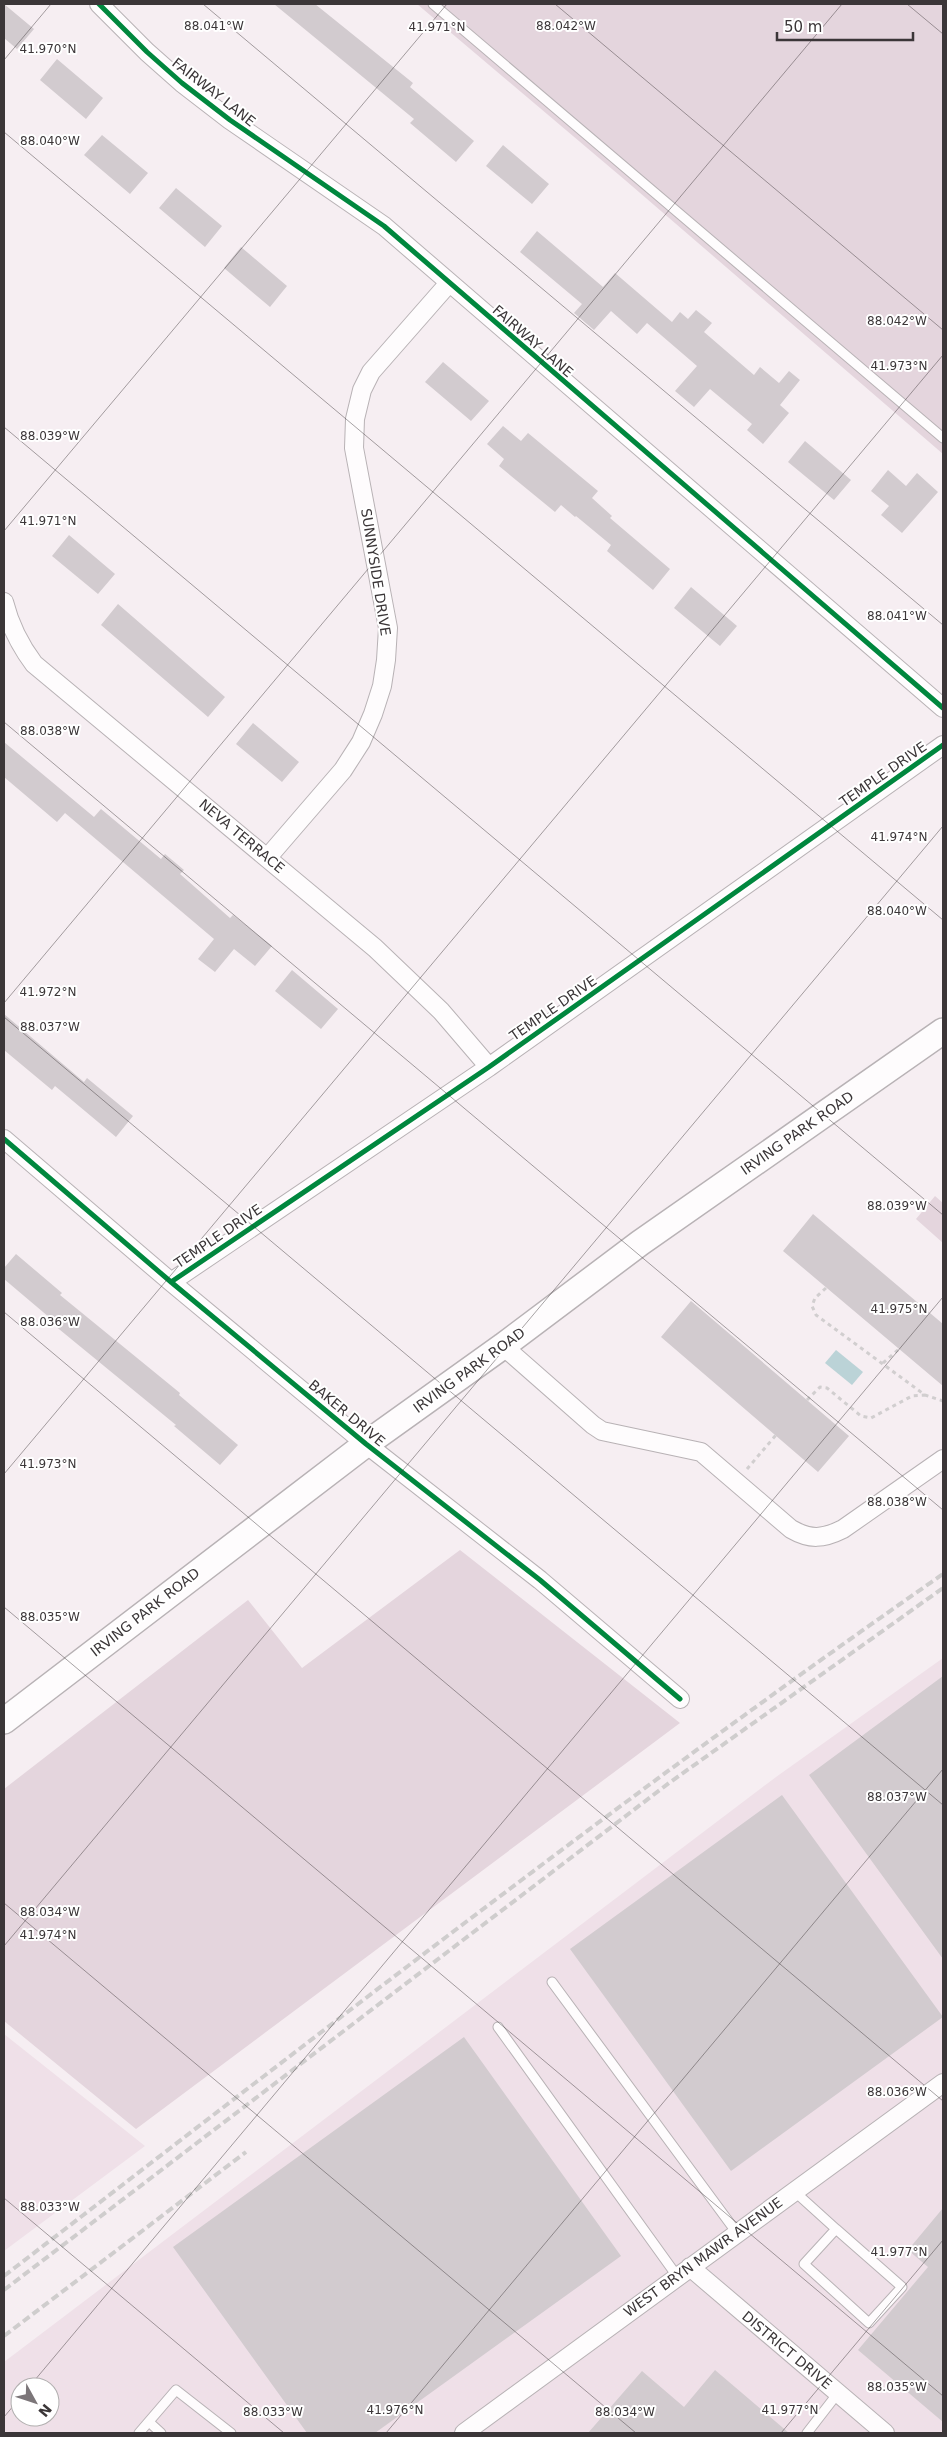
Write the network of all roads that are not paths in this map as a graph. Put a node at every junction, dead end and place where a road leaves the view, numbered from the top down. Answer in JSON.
{"nodes":[{"id":1,"x":100,"y":4,"type":"edge"},
{"id":2,"x":432,"y":4,"type":"edge"},
{"id":3,"x":449,"y":283,"type":"junction"},
{"id":4,"x":943,"y":438,"type":"edge"},
{"id":5,"x":4,"y":602,"type":"edge"},
{"id":6,"x":943,"y":708,"type":"edge"},
{"id":7,"x":943,"y":745,"type":"edge"},
{"id":8,"x":268,"y":857,"type":"junction"},
{"id":9,"x":943,"y":1031,"type":"edge"},
{"id":10,"x":489,"y":1066,"type":"junction"},
{"id":11,"x":4,"y":1139,"type":"edge"},
{"id":12,"x":170,"y":1282,"type":"junction"},
{"id":13,"x":503,"y":1346,"type":"junction"},
{"id":14,"x":366,"y":1444,"type":"junction"},
{"id":15,"x":943,"y":1459,"type":"edge"},
{"id":16,"x":680,"y":1699,"type":"dead end"},
{"id":17,"x":4,"y":1721,"type":"edge"},
{"id":18,"x":552,"y":1982,"type":"dead end"},
{"id":19,"x":498,"y":2028,"type":"dead end"},
{"id":20,"x":943,"y":2083,"type":"edge"},
{"id":21,"x":794,"y":2191,"type":"junction"},
{"id":22,"x":836,"y":2229,"type":"junction"},
{"id":23,"x":737,"y":2233,"type":"junction"},
{"id":24,"x":683,"y":2271,"type":"junction"},
{"id":25,"x":838,"y":2393,"type":"junction"},
{"id":26,"x":148,"y":2422,"type":"junction"},
{"id":27,"x":139,"y":2433,"type":"edge"},
{"id":28,"x":161,"y":2433,"type":"edge"},
{"id":29,"x":231,"y":2433,"type":"edge"},
{"id":30,"x":464,"y":2433,"type":"edge"},
{"id":31,"x":807,"y":2433,"type":"edge"},
{"id":32,"x":885,"y":2433,"type":"edge"}],
"edges":[{"from":1,"to":3,"type":"street","name":"FAIRWAY LANE"},
{"from":2,"to":4,"type":"lane"},
{"from":3,"to":6,"type":"street","name":"FAIRWAY LANE"},
{"from":3,"to":8,"type":"street","name":"SUNNYSIDE DRIVE"},
{"from":5,"to":8,"type":"street","name":"NEVA TERRACE"},
{"from":7,"to":10,"type":"street","name":"TEMPLE DRIVE"},
{"from":8,"to":10,"type":"street","name":"NEVA TERRACE"},
{"from":9,"to":13,"type":"main road","name":"IRVING PARK ROAD"},
{"from":10,"to":12,"type":"street","name":"TEMPLE DRIVE"},
{"from":11,"to":12,"type":"street","name":"BAKER DRIVE"},
{"from":12,"to":14,"type":"street","name":"BAKER DRIVE"},
{"from":13,"to":14,"type":"main road","name":"IRVING PARK ROAD"},
{"from":13,"to":15,"type":"street"},
{"from":14,"to":16,"type":"street","name":"BAKER DRIVE"},
{"from":14,"to":17,"type":"main road","name":"IRVING PARK ROAD"},
{"from":18,"to":23,"type":"lane"},
{"from":19,"to":24,"type":"lane"},
{"from":20,"to":21,"type":"street","name":"WEST BRYN MAWR AVENUE"},
{"from":21,"to":22,"type":"lane"},
{"from":21,"to":23,"type":"street","name":"WEST BRYN MAWR AVENUE"},
{"from":22,"to":22,"type":"lane"},
{"from":23,"to":24,"type":"street","name":"WEST BRYN MAWR AVENUE"},
{"from":24,"to":25,"type":"street","name":"DISTRICT DRIVE"},
{"from":24,"to":30,"type":"street","name":"WEST BRYN MAWR AVENUE"},
{"from":25,"to":31,"type":"lane"},
{"from":25,"to":32,"type":"street","name":"DISTRICT DRIVE"},
{"from":26,"to":27,"type":"lane"},
{"from":26,"to":28,"type":"lane"},
{"from":26,"to":29,"type":"lane"}]}
